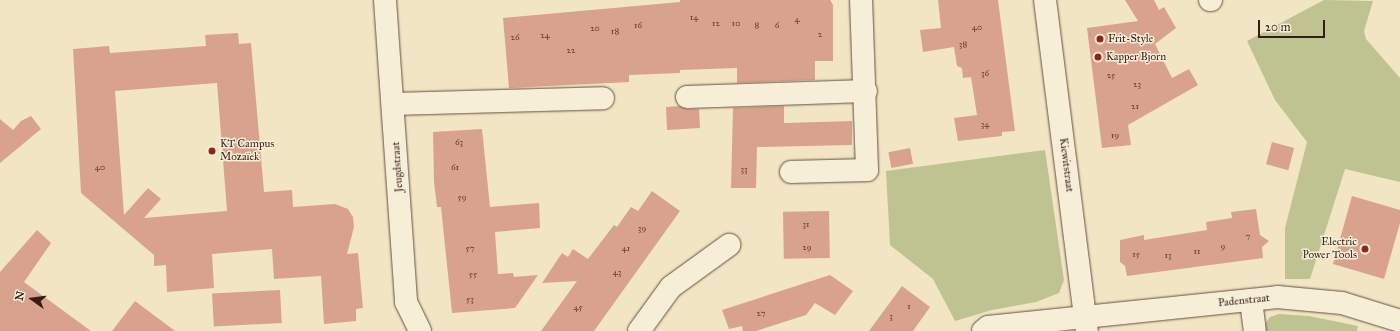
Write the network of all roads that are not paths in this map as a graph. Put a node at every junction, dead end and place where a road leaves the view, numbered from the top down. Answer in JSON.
{"nodes":[{"id":1,"x":385,"y":0,"type":"edge"},
{"id":2,"x":861,"y":0,"type":"edge"},
{"id":3,"x":1045,"y":0,"type":"edge"},
{"id":4,"x":866,"y":91,"type":"junction"},
{"id":5,"x":687,"y":97,"type":"dead end"},
{"id":6,"x":603,"y":98,"type":"dead end"},
{"id":7,"x":393,"y":104,"type":"junction"},
{"id":8,"x":791,"y":172,"type":"dead end"},
{"id":9,"x":729,"y":244,"type":"dead end"},
{"id":10,"x":1251,"y":300,"type":"junction"},
{"id":11,"x":1400,"y":321,"type":"edge"},
{"id":12,"x":1086,"y":324,"type":"edge"},
{"id":13,"x":420,"y":331,"type":"edge"},
{"id":14,"x":639,"y":331,"type":"edge"},
{"id":15,"x":983,"y":331,"type":"edge"},
{"id":16,"x":1255,"y":331,"type":"edge"}],
"edges":[{"from":1,"to":7,"type":"street","name":"Jeugdstraat"},
{"from":2,"to":4,"type":"street"},
{"from":3,"to":12,"type":"street","name":"Kiewitstraat"},
{"from":4,"to":5,"type":"street"},
{"from":4,"to":8,"type":"street"},
{"from":6,"to":7,"type":"street"},
{"from":7,"to":13,"type":"street","name":"Jeugdstraat"},
{"from":9,"to":14,"type":"street"},
{"from":10,"to":11,"type":"street","name":"Padenstraat"},
{"from":10,"to":12,"type":"street","name":"Padenstraat"},
{"from":10,"to":16,"type":"street"},
{"from":12,"to":15,"type":"street"}]}
